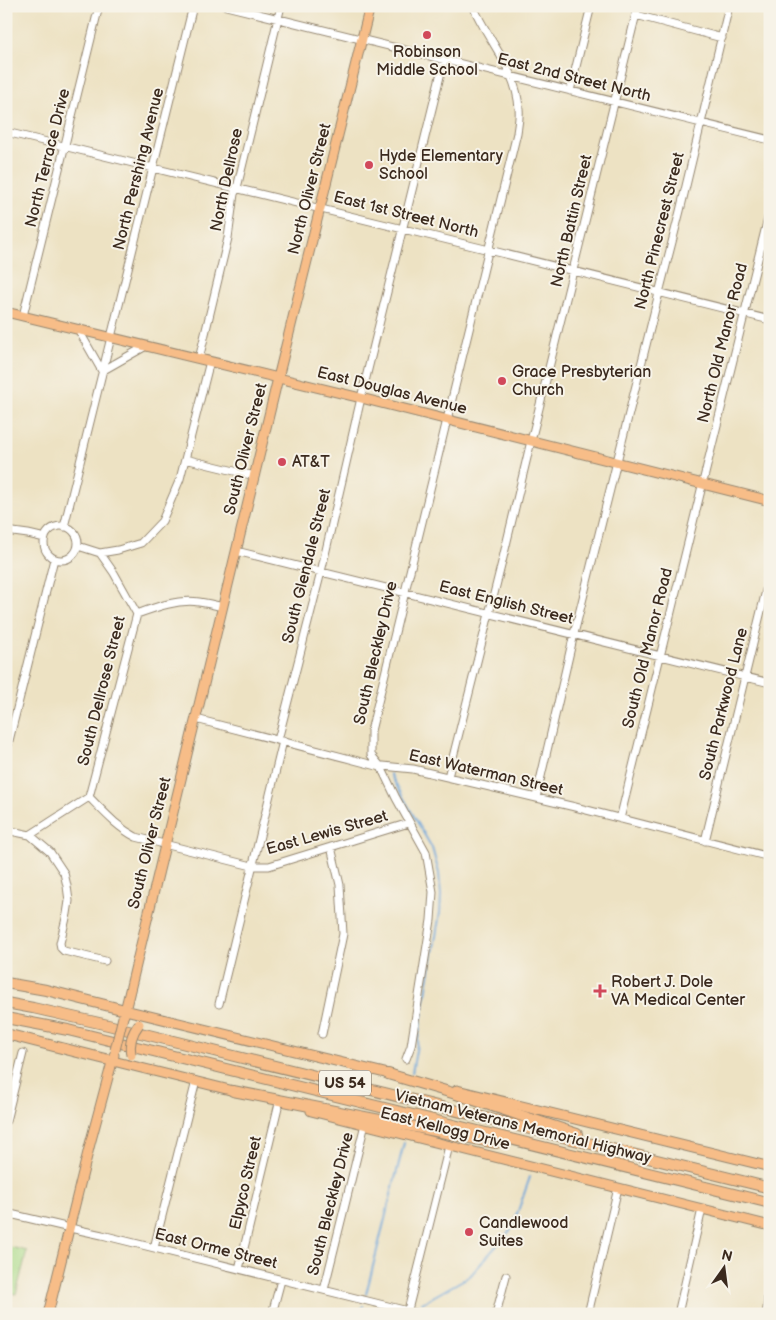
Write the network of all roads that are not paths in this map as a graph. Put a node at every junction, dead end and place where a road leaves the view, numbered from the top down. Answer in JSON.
{"nodes":[{"id":1,"x":7,"y":6,"type":"edge"},
{"id":2,"x":99,"y":6,"type":"edge"},
{"id":3,"x":193,"y":6,"type":"edge"},
{"id":4,"x":226,"y":6,"type":"edge"},
{"id":5,"x":281,"y":6,"type":"edge"},
{"id":6,"x":370,"y":6,"type":"edge"},
{"id":7,"x":473,"y":6,"type":"edge"},
{"id":8,"x":591,"y":6,"type":"edge"},
{"id":9,"x":638,"y":6,"type":"edge"},
{"id":10,"x":729,"y":6,"type":"edge"},
{"id":11,"x":6,"y":10,"type":"edge"},
{"id":12,"x":636,"y":15,"type":"junction"},
{"id":13,"x":278,"y":19,"type":"junction"},
{"id":14,"x":722,"y":38,"type":"junction"},
{"id":15,"x":362,"y":39,"type":"junction"},
{"id":16,"x":444,"y":60,"type":"junction"},
{"id":17,"x":511,"y":76,"type":"junction"},
{"id":18,"x":570,"y":91,"type":"junction"},
{"id":19,"x":614,"y":102,"type":"junction"},
{"id":20,"x":701,"y":123,"type":"junction"},
{"id":21,"x":6,"y":132,"type":"edge"},
{"id":22,"x":770,"y":140,"type":"edge"},
{"id":23,"x":64,"y":146,"type":"junction"},
{"id":24,"x":153,"y":168,"type":"junction"},
{"id":25,"x":237,"y":188,"type":"junction"},
{"id":26,"x":321,"y":208,"type":"junction"},
{"id":27,"x":770,"y":210,"type":"edge"},
{"id":28,"x":403,"y":229,"type":"junction"},
{"id":29,"x":489,"y":250,"type":"junction"},
{"id":30,"x":574,"y":271,"type":"junction"},
{"id":31,"x":659,"y":292,"type":"junction"},
{"id":32,"x":6,"y":312,"type":"edge"},
{"id":33,"x":744,"y":314,"type":"junction"},
{"id":34,"x":23,"y":316,"type":"junction"},
{"id":35,"x":770,"y":320,"type":"edge"},
{"id":36,"x":78,"y":329,"type":"junction"},
{"id":37,"x":111,"y":338,"type":"junction"},
{"id":38,"x":146,"y":346,"type":"junction"},
{"id":39,"x":199,"y":359,"type":"junction"},
{"id":40,"x":210,"y":361,"type":"junction"},
{"id":41,"x":102,"y":370,"type":"junction"},
{"id":42,"x":278,"y":378,"type":"junction"},
{"id":43,"x":361,"y":398,"type":"junction"},
{"id":44,"x":447,"y":420,"type":"junction"},
{"id":45,"x":531,"y":441,"type":"junction"},
{"id":46,"x":185,"y":458,"type":"junction"},
{"id":47,"x":617,"y":462,"type":"junction"},
{"id":48,"x":255,"y":476,"type":"junction"},
{"id":49,"x":702,"y":483,"type":"junction"},
{"id":50,"x":770,"y":501,"type":"edge"},
{"id":51,"x":64,"y":526,"type":"junction"},
{"id":52,"x":6,"y":531,"type":"edge"},
{"id":53,"x":45,"y":538,"type":"junction"},
{"id":54,"x":78,"y":546,"type":"junction"},
{"id":55,"x":236,"y":551,"type":"junction"},
{"id":56,"x":100,"y":552,"type":"junction"},
{"id":57,"x":54,"y":559,"type":"junction"},
{"id":58,"x":320,"y":572,"type":"junction"},
{"id":59,"x":770,"y":574,"type":"edge"},
{"id":60,"x":404,"y":592,"type":"junction"},
{"id":61,"x":223,"y":607,"type":"junction"},
{"id":62,"x":490,"y":613,"type":"junction"},
{"id":63,"x":136,"y":614,"type":"junction"},
{"id":64,"x":574,"y":634,"type":"junction"},
{"id":65,"x":660,"y":655,"type":"junction"},
{"id":66,"x":745,"y":676,"type":"junction"},
{"id":67,"x":770,"y":683,"type":"edge"},
{"id":68,"x":196,"y":719,"type":"junction"},
{"id":69,"x":280,"y":740,"type":"junction"},
{"id":70,"x":6,"y":753,"type":"edge"},
{"id":71,"x":381,"y":767,"type":"junction"},
{"id":72,"x":448,"y":778,"type":"junction"},
{"id":73,"x":90,"y":797,"type":"junction"},
{"id":74,"x":536,"y":798,"type":"junction"},
{"id":75,"x":620,"y":819,"type":"junction"},
{"id":76,"x":410,"y":823,"type":"junction"},
{"id":77,"x":6,"y":830,"type":"edge"},
{"id":78,"x":30,"y":835,"type":"junction"},
{"id":79,"x":704,"y":841,"type":"junction"},
{"id":80,"x":165,"y":844,"type":"junction"},
{"id":81,"x":331,"y":848,"type":"junction"},
{"id":82,"x":770,"y":857,"type":"edge"},
{"id":83,"x":252,"y":866,"type":"junction"},
{"id":84,"x":105,"y":961,"type":"dead end"},
{"id":85,"x":6,"y":983,"type":"edge"},
{"id":86,"x":6,"y":1003,"type":"edge"},
{"id":87,"x":219,"y":1004,"type":"dead end"},
{"id":88,"x":124,"y":1014,"type":"junction"},
{"id":89,"x":156,"y":1017,"type":"junction"},
{"id":90,"x":6,"y":1018,"type":"edge"},
{"id":91,"x":6,"y":1034,"type":"edge"},
{"id":92,"x":322,"y":1034,"type":"dead end"},
{"id":93,"x":23,"y":1053,"type":"dead end"},
{"id":94,"x":114,"y":1056,"type":"junction"},
{"id":95,"x":406,"y":1059,"type":"dead end"},
{"id":96,"x":143,"y":1067,"type":"junction"},
{"id":97,"x":388,"y":1074,"type":"junction"},
{"id":98,"x":196,"y":1081,"type":"junction"},
{"id":99,"x":233,"y":1090,"type":"junction"},
{"id":100,"x":279,"y":1103,"type":"junction"},
{"id":101,"x":6,"y":1121,"type":"edge"},
{"id":102,"x":365,"y":1124,"type":"junction"},
{"id":103,"x":450,"y":1146,"type":"junction"},
{"id":104,"x":683,"y":1167,"type":"junction"},
{"id":105,"x":770,"y":1167,"type":"edge"},
{"id":106,"x":627,"y":1168,"type":"junction"},
{"id":107,"x":618,"y":1188,"type":"junction"},
{"id":108,"x":770,"y":1188,"type":"edge"},
{"id":109,"x":770,"y":1204,"type":"edge"},
{"id":110,"x":702,"y":1209,"type":"junction"},
{"id":111,"x":6,"y":1213,"type":"edge"},
{"id":112,"x":767,"y":1224,"type":"edge"},
{"id":113,"x":70,"y":1228,"type":"junction"},
{"id":114,"x":154,"y":1248,"type":"junction"},
{"id":115,"x":239,"y":1269,"type":"junction"},
{"id":116,"x":506,"y":1276,"type":"dead end"},
{"id":117,"x":281,"y":1280,"type":"junction"},
{"id":118,"x":770,"y":1282,"type":"edge"},
{"id":119,"x":324,"y":1290,"type":"junction"},
{"id":120,"x":768,"y":1309,"type":"edge"},
{"id":121,"x":408,"y":1312,"type":"edge"},
{"id":122,"x":48,"y":1314,"type":"edge"},
{"id":123,"x":272,"y":1314,"type":"edge"},
{"id":124,"x":420,"y":1314,"type":"edge"},
{"id":125,"x":496,"y":1314,"type":"edge"},
{"id":126,"x":588,"y":1314,"type":"edge"},
{"id":127,"x":678,"y":1314,"type":"edge"}],
"edges":[{"from":1,"to":11,"type":"street"},
{"from":2,"to":23,"type":"street","name":"North Terrace Drive"},
{"from":3,"to":24,"type":"street","name":"North Pershing Avenue"},
{"from":4,"to":13,"type":"street","name":"East 2nd Street North"},
{"from":5,"to":13,"type":"street","name":"North Dellrose"},
{"from":6,"to":15,"type":"main road","name":"North Oliver Street"},
{"from":7,"to":17,"type":"street","name":"South Bleckley Drive"},
{"from":8,"to":18,"type":"street"},
{"from":9,"to":12,"type":"street","name":"North Battin Street"},
{"from":10,"to":14,"type":"street","name":"North Pinecrest Street"},
{"from":12,"to":14,"type":"street"},
{"from":12,"to":19,"type":"street","name":"North Battin Street"},
{"from":13,"to":15,"type":"street","name":"East 2nd Street North"},
{"from":13,"to":25,"type":"street","name":"North Dellrose"},
{"from":14,"to":20,"type":"street","name":"North Pinecrest Street"},
{"from":15,"to":16,"type":"street","name":"East 2nd Street North"},
{"from":15,"to":26,"type":"main road","name":"North Oliver Street"},
{"from":16,"to":17,"type":"street","name":"East 2nd Street North"},
{"from":16,"to":28,"type":"street","name":"South Glendale Street"},
{"from":17,"to":18,"type":"street","name":"East 2nd Street North"},
{"from":17,"to":29,"type":"street","name":"South Bleckley Drive"},
{"from":18,"to":19,"type":"street","name":"East 2nd Street North"},
{"from":19,"to":20,"type":"street","name":"East 2nd Street North"},
{"from":19,"to":30,"type":"street","name":"North Battin Street"},
{"from":20,"to":22,"type":"street","name":"East 2nd Street North"},
{"from":20,"to":31,"type":"street","name":"North Pinecrest Street"},
{"from":21,"to":23,"type":"street","name":"East 1st Street North"},
{"from":23,"to":24,"type":"street","name":"East 1st Street North"},
{"from":23,"to":34,"type":"street","name":"North Terrace Drive"},
{"from":24,"to":25,"type":"street","name":"East 1st Street North"},
{"from":24,"to":37,"type":"street","name":"North Pershing Avenue"},
{"from":25,"to":26,"type":"street","name":"East 1st Street North"},
{"from":25,"to":39,"type":"street","name":"North Dellrose"},
{"from":26,"to":28,"type":"street","name":"East 1st Street North"},
{"from":26,"to":42,"type":"main road","name":"North Oliver Street"},
{"from":27,"to":33,"type":"street","name":"North Old Manor Road"},
{"from":28,"to":29,"type":"street","name":"East 1st Street North"},
{"from":28,"to":43,"type":"street","name":"South Glendale Street"},
{"from":29,"to":30,"type":"street","name":"East 1st Street North"},
{"from":29,"to":44,"type":"street","name":"South Bleckley Drive"},
{"from":30,"to":31,"type":"street","name":"East 1st Street North"},
{"from":30,"to":45,"type":"street","name":"North Battin Street"},
{"from":31,"to":33,"type":"street","name":"East 1st Street North"},
{"from":31,"to":47,"type":"street","name":"North Pinecrest Street"},
{"from":32,"to":34,"type":"main road","name":"East Douglas Avenue"},
{"from":33,"to":35,"type":"street","name":"East 1st Street North"},
{"from":33,"to":49,"type":"street","name":"North Old Manor Road"},
{"from":34,"to":36,"type":"main road","name":"East Douglas Avenue"},
{"from":36,"to":37,"type":"main road","name":"East Douglas Avenue"},
{"from":36,"to":41,"type":"street"},
{"from":37,"to":38,"type":"main road","name":"East Douglas Avenue"},
{"from":37,"to":41,"type":"street","name":"North Pershing Avenue"},
{"from":38,"to":39,"type":"main road","name":"East Douglas Avenue"},
{"from":38,"to":41,"type":"street"},
{"from":39,"to":40,"type":"main road","name":"East Douglas Avenue"},
{"from":40,"to":42,"type":"main road","name":"East Douglas Avenue"},
{"from":40,"to":46,"type":"street"},
{"from":41,"to":51,"type":"street","name":"North Pershing Avenue"},
{"from":42,"to":43,"type":"main road","name":"East Douglas Avenue"},
{"from":42,"to":48,"type":"main road","name":"South Oliver Street"},
{"from":43,"to":44,"type":"main road","name":"East Douglas Avenue"},
{"from":43,"to":58,"type":"street","name":"South Glendale Street"},
{"from":44,"to":45,"type":"main road","name":"East Douglas Avenue"},
{"from":44,"to":60,"type":"street","name":"South Bleckley Drive"},
{"from":45,"to":47,"type":"main road","name":"East Douglas Avenue"},
{"from":45,"to":62,"type":"street","name":"North Battin Street"},
{"from":46,"to":48,"type":"street"},
{"from":46,"to":56,"type":"street"},
{"from":47,"to":49,"type":"main road","name":"East Douglas Avenue"},
{"from":47,"to":64,"type":"street","name":"North Pinecrest Street"},
{"from":48,"to":55,"type":"main road","name":"South Oliver Street"},
{"from":49,"to":50,"type":"main road","name":"East Douglas Avenue"},
{"from":49,"to":65,"type":"street","name":"South Old Manor Road"},
{"from":51,"to":53,"type":"street"},
{"from":51,"to":54,"type":"street"},
{"from":52,"to":53,"type":"street"},
{"from":53,"to":57,"type":"street"},
{"from":54,"to":56,"type":"street"},
{"from":54,"to":57,"type":"street"},
{"from":55,"to":58,"type":"street","name":"East English Street"},
{"from":55,"to":61,"type":"main road","name":"South Oliver Street"},
{"from":56,"to":63,"type":"street","name":"South Dellrose Street"},
{"from":57,"to":70,"type":"street"},
{"from":58,"to":60,"type":"street","name":"East English Street"},
{"from":58,"to":69,"type":"street","name":"South Glendale Street"},
{"from":59,"to":66,"type":"street","name":"South Parkwood Lane"},
{"from":60,"to":62,"type":"street","name":"East English Street"},
{"from":60,"to":71,"type":"street","name":"South Bleckley Drive"},
{"from":61,"to":63,"type":"street"},
{"from":61,"to":68,"type":"main road","name":"South Oliver Street"},
{"from":62,"to":64,"type":"street","name":"East English Street"},
{"from":62,"to":72,"type":"street","name":"North Battin Street"},
{"from":63,"to":73,"type":"street","name":"South Dellrose Street"},
{"from":64,"to":65,"type":"street","name":"East English Street"},
{"from":64,"to":74,"type":"street","name":"North Pinecrest Street"},
{"from":65,"to":66,"type":"street","name":"East English Street"},
{"from":65,"to":75,"type":"street","name":"South Old Manor Road"},
{"from":66,"to":67,"type":"street","name":"East English Street"},
{"from":66,"to":79,"type":"street","name":"South Parkwood Lane"},
{"from":68,"to":69,"type":"street","name":"East Waterman Street"},
{"from":68,"to":80,"type":"main road","name":"South Oliver Street"},
{"from":69,"to":71,"type":"street","name":"East Waterman Street"},
{"from":69,"to":83,"type":"street","name":"South Glendale Street"},
{"from":71,"to":72,"type":"street","name":"East Waterman Street"},
{"from":71,"to":76,"type":"street","name":"South Bleckley Drive"},
{"from":72,"to":74,"type":"street","name":"East Waterman Street"},
{"from":73,"to":78,"type":"street"},
{"from":73,"to":80,"type":"street","name":"East Lewis Street"},
{"from":74,"to":75,"type":"street","name":"East Waterman Street"},
{"from":75,"to":79,"type":"street","name":"East Waterman Street"},
{"from":76,"to":81,"type":"street","name":"East Lewis Street"},
{"from":76,"to":95,"type":"street","name":"South Bleckley Drive"},
{"from":77,"to":78,"type":"street"},
{"from":78,"to":84,"type":"street"},
{"from":79,"to":82,"type":"street","name":"East Waterman Street"},
{"from":80,"to":83,"type":"street","name":"East Lewis Street"},
{"from":80,"to":88,"type":"main road","name":"South Oliver Street"},
{"from":81,"to":83,"type":"street","name":"East Lewis Street"},
{"from":81,"to":92,"type":"street"},
{"from":83,"to":87,"type":"street","name":"South Glendale Street"},
{"from":85,"to":88,"type":"highway"},
{"from":86,"to":104,"type":"highway","name":"Vietnam Veterans Memorial Highway","number":"US 54"},
{"from":88,"to":89,"type":"main road"},
{"from":88,"to":94,"type":"main road","name":"South Oliver Street","bridge":true},
{"from":89,"to":96,"type":"main road","bridge":true},
{"from":89,"to":97,"type":"main road"},
{"from":90,"to":106,"type":"highway","name":"Vietnam Veterans Memorial Highway","number":"US 54"},
{"from":91,"to":94,"type":"highway"},
{"from":93,"to":101,"type":"street"},
{"from":94,"to":96,"type":"main road","name":"East Kellogg Drive"},
{"from":94,"to":113,"type":"main road","name":"South Oliver Street"},
{"from":96,"to":98,"type":"main road","name":"East Kellogg Drive"},
{"from":97,"to":104,"type":"highway"},
{"from":97,"to":105,"type":"main road"},
{"from":98,"to":99,"type":"main road","name":"East Kellogg Drive"},
{"from":98,"to":114,"type":"street"},
{"from":99,"to":100,"type":"main road","name":"East Kellogg Drive"},
{"from":99,"to":106,"type":"highway"},
{"from":100,"to":102,"type":"main road","name":"East Kellogg Drive"},
{"from":100,"to":115,"type":"street","name":"Elpyco Street"},
{"from":102,"to":103,"type":"main road","name":"East Kellogg Drive"},
{"from":102,"to":119,"type":"street","name":"South Bleckley Drive"},
{"from":103,"to":107,"type":"main road","name":"East Kellogg Drive"},
{"from":103,"to":121,"type":"street"},
{"from":104,"to":108,"type":"highway","name":"Vietnam Veterans Memorial Highway","number":"US 54"},
{"from":106,"to":109,"type":"highway","name":"Vietnam Veterans Memorial Highway","number":"US 54"},
{"from":107,"to":110,"type":"main road","name":"East Kellogg Drive"},
{"from":107,"to":126,"type":"street"},
{"from":110,"to":112,"type":"main road","name":"East Kellogg Drive"},
{"from":110,"to":127,"type":"street"},
{"from":111,"to":113,"type":"street","name":"East Orme Street"},
{"from":113,"to":114,"type":"street","name":"East Orme Street"},
{"from":113,"to":122,"type":"main road","name":"South Oliver Street"},
{"from":114,"to":115,"type":"street","name":"East Orme Street"},
{"from":115,"to":117,"type":"street","name":"East Orme Street"},
{"from":116,"to":125,"type":"street"},
{"from":117,"to":119,"type":"street","name":"East Orme Street"},
{"from":117,"to":123,"type":"street","name":"South Bleckley Drive"},
{"from":118,"to":120,"type":"street"},
{"from":119,"to":121,"type":"street","name":"East Orme Street"},
{"from":121,"to":124,"type":"street","name":"East Orme Street"}]}
